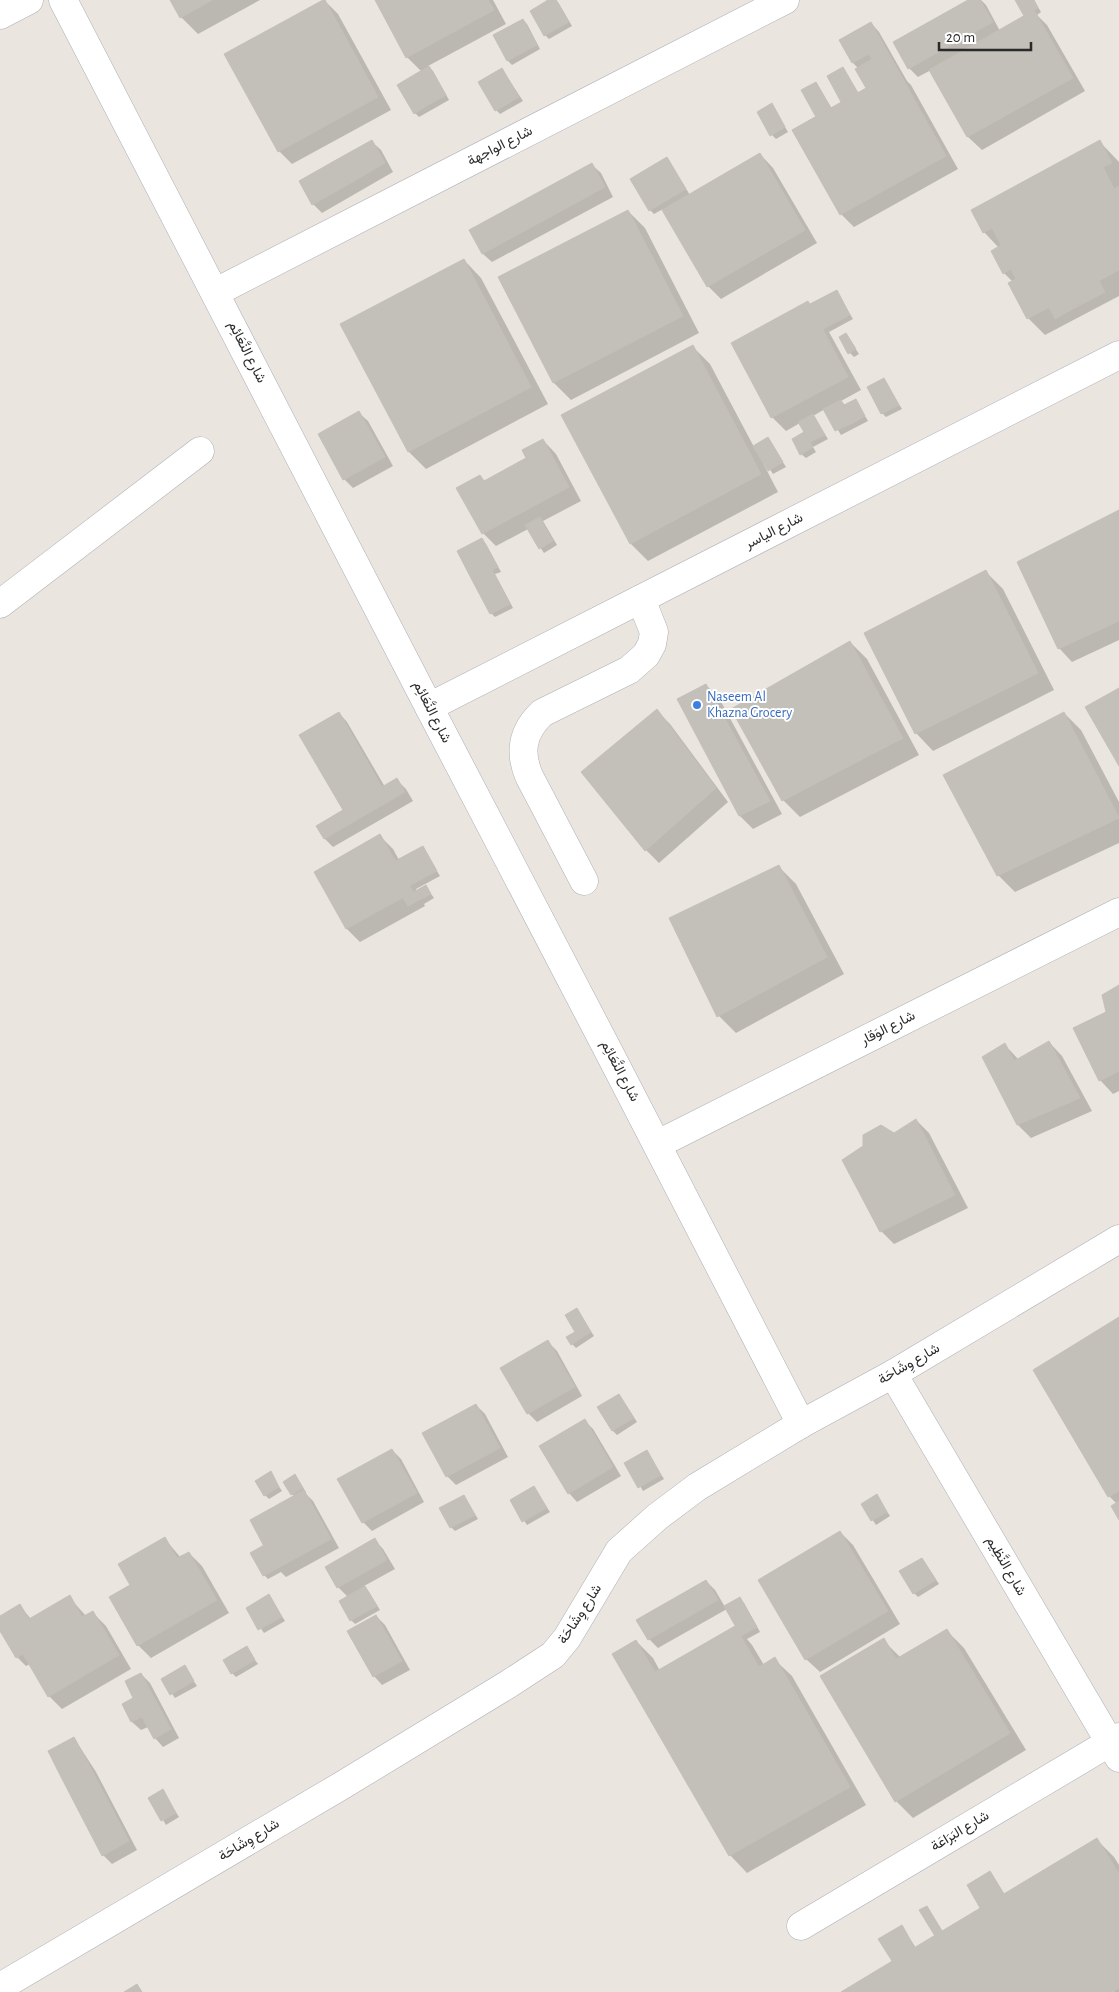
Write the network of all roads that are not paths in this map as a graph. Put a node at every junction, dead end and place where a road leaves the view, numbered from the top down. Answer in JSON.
{"nodes":[{"id":1,"x":28,"y":0,"type":"edge"},
{"id":2,"x":63,"y":0,"type":"edge"},
{"id":3,"x":785,"y":0,"type":"edge"},
{"id":4,"x":0,"y":15,"type":"edge"},
{"id":5,"x":216,"y":292,"type":"junction"},
{"id":6,"x":1119,"y":354,"type":"edge"},
{"id":7,"x":200,"y":451,"type":"dead end"},
{"id":8,"x":642,"y":598,"type":"junction"},
{"id":9,"x":0,"y":604,"type":"edge"},
{"id":10,"x":429,"y":707,"type":"junction"},
{"id":11,"x":584,"y":881,"type":"dead end"},
{"id":12,"x":1119,"y":912,"type":"edge"},
{"id":13,"x":658,"y":1144,"type":"junction"},
{"id":14,"x":1119,"y":1239,"type":"edge"},
{"id":15,"x":893,"y":1374,"type":"junction"},
{"id":16,"x":801,"y":1424,"type":"junction"},
{"id":17,"x":1116,"y":1746,"type":"edge"},
{"id":18,"x":801,"y":1926,"type":"dead end"},
{"id":19,"x":0,"y":1987,"type":"edge"}],
"edges":[{"from":1,"to":4,"type":"street"},
{"from":2,"to":5,"type":"street","name":"شارع النَّعَائِم"},
{"from":3,"to":5,"type":"street","name":"شارع الواجهة"},
{"from":5,"to":10,"type":"street","name":"شارع النَّعَائِم"},
{"from":6,"to":8,"type":"street","name":"شارع الياسر"},
{"from":7,"to":9,"type":"street"},
{"from":8,"to":10,"type":"street","name":"شارع الياسر"},
{"from":8,"to":11,"type":"street"},
{"from":10,"to":13,"type":"street","name":"شارع النَّعَائِم"},
{"from":12,"to":13,"type":"street","name":"شارع الوَقار"},
{"from":13,"to":16,"type":"street","name":"شارع النَّعَائِم"},
{"from":14,"to":15,"type":"street","name":"شارع وِشَاحَة"},
{"from":15,"to":16,"type":"street","name":"شارع وِشَاحَة"},
{"from":15,"to":17,"type":"street","name":"شارع النَّظِيم"},
{"from":16,"to":19,"type":"street","name":"شارع وِشَاحَة"},
{"from":17,"to":18,"type":"street","name":"شارع البَرَاعَة"}]}
